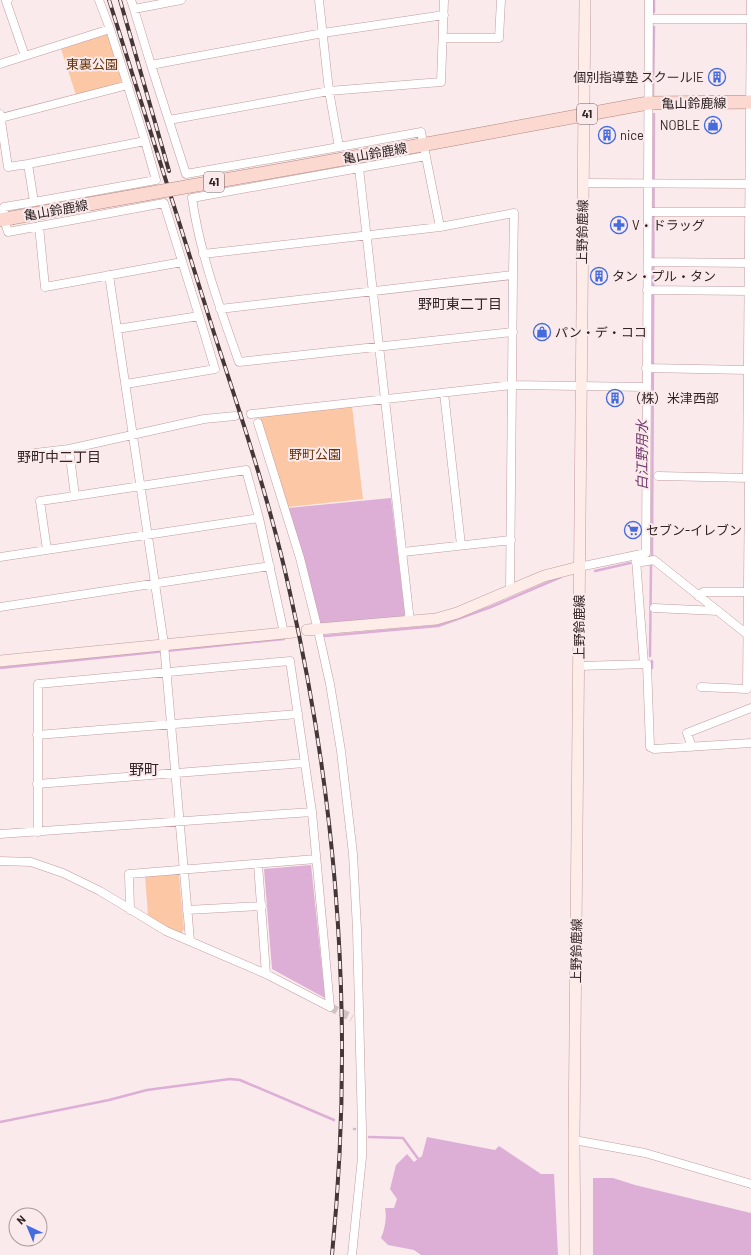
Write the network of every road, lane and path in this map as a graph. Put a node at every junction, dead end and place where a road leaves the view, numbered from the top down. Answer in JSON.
{"nodes":[{"id":1,"x":8,"y":0,"type":"edge"},
{"id":2,"x":99,"y":0,"type":"edge"},
{"id":3,"x":131,"y":0,"type":"edge"},
{"id":4,"x":181,"y":0,"type":"edge"},
{"id":5,"x":319,"y":0,"type":"edge"},
{"id":6,"x":444,"y":0,"type":"edge"},
{"id":7,"x":501,"y":0,"type":"edge"},
{"id":8,"x":585,"y":0,"type":"edge"},
{"id":9,"x":649,"y":0,"type":"edge"},
{"id":10,"x":751,"y":0,"type":"edge"},
{"id":11,"x":134,"y":9,"type":"junction"},
{"id":12,"x":444,"y":15,"type":"junction"},
{"id":13,"x":649,"y":18,"type":"junction"},
{"id":14,"x":750,"y":20,"type":"edge"},
{"id":15,"x":110,"y":29,"type":"junction"},
{"id":16,"x":323,"y":33,"type":"junction"},
{"id":17,"x":443,"y":38,"type":"junction"},
{"id":18,"x":25,"y":56,"type":"junction"},
{"id":19,"x":0,"y":64,"type":"edge"},
{"id":20,"x":151,"y":65,"type":"junction"},
{"id":21,"x":128,"y":85,"type":"junction"},
{"id":22,"x":329,"y":91,"type":"junction"},
{"id":23,"x":750,"y":102,"type":"edge"},
{"id":24,"x":648,"y":103,"type":"junction"},
{"id":25,"x":1,"y":115,"type":"edge"},
{"id":26,"x":584,"y":115,"type":"junction"},
{"id":27,"x":169,"y":120,"type":"junction"},
{"id":28,"x":145,"y":141,"type":"junction"},
{"id":29,"x":339,"y":147,"type":"junction"},
{"id":30,"x":750,"y":148,"type":"edge"},
{"id":31,"x":422,"y":149,"type":"junction"},
{"id":32,"x":28,"y":164,"type":"junction"},
{"id":33,"x":359,"y":168,"type":"junction"},
{"id":34,"x":186,"y":174,"type":"junction"},
{"id":35,"x":156,"y":180,"type":"junction"},
{"id":36,"x":583,"y":183,"type":"junction"},
{"id":37,"x":652,"y":183,"type":"junction"},
{"id":38,"x":749,"y":184,"type":"junction"},
{"id":39,"x":192,"y":198,"type":"junction"},
{"id":40,"x":34,"y":202,"type":"junction"},
{"id":41,"x":164,"y":203,"type":"junction"},
{"id":42,"x":651,"y":212,"type":"junction"},
{"id":43,"x":749,"y":212,"type":"junction"},
{"id":44,"x":5,"y":219,"type":"edge"},
{"id":45,"x":750,"y":221,"type":"edge"},
{"id":46,"x":39,"y":226,"type":"junction"},
{"id":47,"x":440,"y":227,"type":"junction"},
{"id":48,"x":367,"y":236,"type":"junction"},
{"id":49,"x":203,"y":254,"type":"junction"},
{"id":50,"x":182,"y":262,"type":"junction"},
{"id":51,"x":651,"y":262,"type":"junction"},
{"id":52,"x":749,"y":263,"type":"junction"},
{"id":53,"x":110,"y":275,"type":"junction"},
{"id":54,"x":513,"y":275,"type":"junction"},
{"id":55,"x":651,"y":290,"type":"junction"},
{"id":56,"x":750,"y":291,"type":"edge"},
{"id":57,"x":374,"y":292,"type":"junction"},
{"id":58,"x":220,"y":309,"type":"junction"},
{"id":59,"x":199,"y":316,"type":"junction"},
{"id":60,"x":117,"y":329,"type":"junction"},
{"id":61,"x":514,"y":332,"type":"junction"},
{"id":62,"x":380,"y":347,"type":"junction"},
{"id":63,"x":650,"y":369,"type":"junction"},
{"id":64,"x":748,"y":370,"type":"junction"},
{"id":65,"x":749,"y":383,"type":"edge"},
{"id":66,"x":126,"y":384,"type":"junction"},
{"id":67,"x":581,"y":385,"type":"junction"},
{"id":68,"x":512,"y":386,"type":"junction"},
{"id":69,"x":646,"y":387,"type":"junction"},
{"id":70,"x":444,"y":393,"type":"junction"},
{"id":71,"x":385,"y":399,"type":"junction"},
{"id":72,"x":251,"y":414,"type":"tunnel mouth"},
{"id":73,"x":235,"y":416,"type":"tunnel mouth"},
{"id":74,"x":258,"y":423,"type":"dead end"},
{"id":75,"x":133,"y":434,"type":"junction"},
{"id":76,"x":69,"y":449,"type":"junction"},
{"id":77,"x":749,"y":450,"type":"edge"},
{"id":78,"x":35,"y":453,"type":"dead end"},
{"id":79,"x":658,"y":476,"type":"dead end"},
{"id":80,"x":749,"y":478,"type":"edge"},
{"id":81,"x":141,"y":486,"type":"junction"},
{"id":82,"x":75,"y":496,"type":"junction"},
{"id":83,"x":259,"y":518,"type":"junction"},
{"id":84,"x":148,"y":535,"type":"junction"},
{"id":85,"x":511,"y":540,"type":"junction"},
{"id":86,"x":461,"y":545,"type":"junction"},
{"id":87,"x":47,"y":550,"type":"junction"},
{"id":88,"x":403,"y":552,"type":"junction"},
{"id":89,"x":0,"y":557,"type":"edge"},
{"id":90,"x":636,"y":560,"type":"junction"},
{"id":91,"x":270,"y":566,"type":"junction"},
{"id":92,"x":579,"y":567,"type":"junction"},
{"id":93,"x":155,"y":584,"type":"junction"},
{"id":94,"x":510,"y":591,"type":"junction"},
{"id":95,"x":749,"y":592,"type":"edge"},
{"id":96,"x":698,"y":596,"type":"junction"},
{"id":97,"x":0,"y":606,"type":"edge"},
{"id":98,"x":654,"y":608,"type":"dead end"},
{"id":99,"x":718,"y":611,"type":"junction"},
{"id":100,"x":410,"y":622,"type":"junction"},
{"id":101,"x":312,"y":630,"type":"junction"},
{"id":102,"x":289,"y":632,"type":"joint"},
{"id":103,"x":748,"y":635,"type":"junction"},
{"id":104,"x":164,"y":649,"type":"junction"},
{"id":105,"x":0,"y":661,"type":"edge"},
{"id":106,"x":644,"y":664,"type":"junction"},
{"id":107,"x":579,"y":666,"type":"junction"},
{"id":108,"x":166,"y":672,"type":"junction"},
{"id":109,"x":701,"y":687,"type":"dead end"},
{"id":110,"x":751,"y":708,"type":"edge"},
{"id":111,"x":298,"y":714,"type":"junction"},
{"id":112,"x":171,"y":725,"type":"junction"},
{"id":113,"x":37,"y":735,"type":"junction"},
{"id":114,"x":751,"y":743,"type":"edge"},
{"id":115,"x":692,"y":747,"type":"junction"},
{"id":116,"x":305,"y":763,"type":"junction"},
{"id":117,"x":175,"y":773,"type":"junction"},
{"id":118,"x":37,"y":784,"type":"junction"},
{"id":119,"x":312,"y":812,"type":"junction"},
{"id":120,"x":179,"y":822,"type":"junction"},
{"id":121,"x":38,"y":832,"type":"junction"},
{"id":122,"x":0,"y":834,"type":"edge"},
{"id":123,"x":316,"y":859,"type":"junction"},
{"id":124,"x":0,"y":861,"type":"edge"},
{"id":125,"x":258,"y":864,"type":"junction"},
{"id":126,"x":184,"y":870,"type":"junction"},
{"id":127,"x":262,"y":906,"type":"junction"},
{"id":128,"x":130,"y":910,"type":"junction"},
{"id":129,"x":187,"y":910,"type":"junction"},
{"id":130,"x":190,"y":940,"type":"junction"},
{"id":131,"x":266,"y":974,"type":"junction"},
{"id":132,"x":574,"y":1140,"type":"junction"},
{"id":133,"x":751,"y":1184,"type":"edge"},
{"id":134,"x":352,"y":1255,"type":"edge"},
{"id":135,"x":575,"y":1255,"type":"edge"}],
"edges":[{"from":1,"to":18,"type":"street"},
{"from":2,"to":15,"type":"street"},
{"from":3,"to":11,"type":"street"},
{"from":4,"to":11,"type":"street"},
{"from":5,"to":16,"type":"street"},
{"from":6,"to":12,"type":"street"},
{"from":7,"to":17,"type":"street"},
{"from":8,"to":26,"type":"main road","name":"上野鈴鹿線"},
{"from":9,"to":13,"type":"street"},
{"from":10,"to":14,"type":"street"},
{"from":11,"to":20,"type":"street"},
{"from":12,"to":16,"type":"street"},
{"from":12,"to":17,"type":"street"},
{"from":13,"to":14,"type":"street"},
{"from":13,"to":24,"type":"street"},
{"from":14,"to":23,"type":"street"},
{"from":15,"to":18,"type":"street"},
{"from":15,"to":21,"type":"street"},
{"from":16,"to":20,"type":"street"},
{"from":16,"to":22,"type":"street"},
{"from":17,"to":22,"type":"street"},
{"from":18,"to":19,"type":"street"},
{"from":20,"to":27,"type":"street"},
{"from":21,"to":25,"type":"street"},
{"from":21,"to":28,"type":"street"},
{"from":22,"to":27,"type":"street"},
{"from":22,"to":29,"type":"street"},
{"from":23,"to":24,"type":"main road","name":"亀山鈴鹿線","number":"41"},
{"from":23,"to":30,"type":"street"},
{"from":24,"to":26,"type":"main road","name":"亀山鈴鹿線","number":"41"},
{"from":24,"to":37,"type":"street"},
{"from":25,"to":32,"type":"street"},
{"from":26,"to":31,"type":"main road","name":"亀山鈴鹿線","number":"41"},
{"from":26,"to":36,"type":"main road","name":"上野鈴鹿線"},
{"from":27,"to":34,"type":"street"},
{"from":28,"to":32,"type":"street"},
{"from":28,"to":35,"type":"street"},
{"from":29,"to":31,"type":"street"},
{"from":29,"to":34,"type":"street"},
{"from":30,"to":38,"type":"street"},
{"from":31,"to":33,"type":"street"},
{"from":31,"to":44,"type":"main road","name":"亀山鈴鹿線","number":"41","bridge":true},
{"from":31,"to":47,"type":"street"},
{"from":32,"to":40,"type":"street"},
{"from":33,"to":39,"type":"street"},
{"from":33,"to":48,"type":"street"},
{"from":34,"to":39,"type":"street"},
{"from":35,"to":40,"type":"street"},
{"from":35,"to":41,"type":"street"},
{"from":36,"to":37,"type":"street"},
{"from":36,"to":67,"type":"main road","name":"上野鈴鹿線"},
{"from":37,"to":38,"type":"street"},
{"from":37,"to":42,"type":"street"},
{"from":38,"to":43,"type":"street"},
{"from":39,"to":49,"type":"street"},
{"from":40,"to":44,"type":"street"},
{"from":41,"to":46,"type":"street"},
{"from":41,"to":50,"type":"street"},
{"from":42,"to":43,"type":"street"},
{"from":42,"to":51,"type":"street"},
{"from":43,"to":45,"type":"street"},
{"from":44,"to":46,"type":"street"},
{"from":45,"to":52,"type":"street"},
{"from":46,"to":53,"type":"street"},
{"from":47,"to":48,"type":"street"},
{"from":47,"to":54,"type":"street"},
{"from":48,"to":49,"type":"street"},
{"from":48,"to":57,"type":"street"},
{"from":49,"to":58,"type":"street"},
{"from":50,"to":53,"type":"street"},
{"from":50,"to":59,"type":"street"},
{"from":51,"to":52,"type":"street"},
{"from":51,"to":55,"type":"street"},
{"from":52,"to":56,"type":"street"},
{"from":53,"to":60,"type":"street"},
{"from":54,"to":57,"type":"street"},
{"from":54,"to":61,"type":"street"},
{"from":55,"to":56,"type":"street"},
{"from":55,"to":63,"type":"street"},
{"from":56,"to":64,"type":"street"},
{"from":57,"to":58,"type":"street"},
{"from":57,"to":62,"type":"street"},
{"from":58,"to":62,"type":"street"},
{"from":59,"to":60,"type":"street"},
{"from":59,"to":66,"type":"street"},
{"from":60,"to":66,"type":"street"},
{"from":61,"to":62,"type":"street"},
{"from":61,"to":68,"type":"street"},
{"from":62,"to":71,"type":"street"},
{"from":63,"to":64,"type":"street"},
{"from":63,"to":69,"type":"street"},
{"from":64,"to":65,"type":"street"},
{"from":65,"to":77,"type":"street"},
{"from":66,"to":75,"type":"street"},
{"from":67,"to":68,"type":"street"},
{"from":67,"to":69,"type":"street"},
{"from":67,"to":92,"type":"main road","name":"上野鈴鹿線"},
{"from":68,"to":70,"type":"street"},
{"from":68,"to":85,"type":"street"},
{"from":69,"to":90,"type":"street"},
{"from":70,"to":71,"type":"street"},
{"from":70,"to":86,"type":"street"},
{"from":71,"to":72,"type":"street"},
{"from":71,"to":88,"type":"street"},
{"from":73,"to":75,"type":"street"},
{"from":74,"to":101,"type":"street"},
{"from":75,"to":76,"type":"street"},
{"from":75,"to":81,"type":"street"},
{"from":76,"to":78,"type":"street"},
{"from":76,"to":82,"type":"street"},
{"from":77,"to":80,"type":"street"},
{"from":79,"to":80,"type":"street"},
{"from":80,"to":95,"type":"street"},
{"from":81,"to":82,"type":"street"},
{"from":81,"to":83,"type":"street"},
{"from":81,"to":84,"type":"street"},
{"from":82,"to":87,"type":"street"},
{"from":83,"to":84,"type":"street"},
{"from":83,"to":91,"type":"street"},
{"from":84,"to":87,"type":"street"},
{"from":84,"to":93,"type":"street"},
{"from":85,"to":86,"type":"street"},
{"from":85,"to":94,"type":"street"},
{"from":86,"to":88,"type":"street"},
{"from":87,"to":89,"type":"street"},
{"from":88,"to":100,"type":"street"},
{"from":90,"to":92,"type":"street"},
{"from":90,"to":96,"type":"street"},
{"from":90,"to":106,"type":"street"},
{"from":91,"to":93,"type":"street"},
{"from":91,"to":102,"type":"street"},
{"from":92,"to":94,"type":"main road"},
{"from":92,"to":107,"type":"main road","name":"上野鈴鹿線"},
{"from":93,"to":97,"type":"street"},
{"from":93,"to":104,"type":"street"},
{"from":94,"to":100,"type":"main road"},
{"from":95,"to":96,"type":"street"},
{"from":95,"to":103,"type":"street"},
{"from":96,"to":99,"type":"street"},
{"from":98,"to":99,"type":"street"},
{"from":99,"to":103,"type":"street"},
{"from":100,"to":101,"type":"main road"},
{"from":101,"to":134,"type":"street"},
{"from":102,"to":104,"type":"main road"},
{"from":103,"to":109,"type":"street"},
{"from":104,"to":105,"type":"main road"},
{"from":104,"to":108,"type":"street"},
{"from":106,"to":107,"type":"street"},
{"from":106,"to":115,"type":"street"},
{"from":107,"to":132,"type":"main road","name":"上野鈴鹿線"},
{"from":108,"to":111,"type":"street"},
{"from":108,"to":112,"type":"street"},
{"from":108,"to":113,"type":"street"},
{"from":110,"to":115,"type":"street"},
{"from":111,"to":112,"type":"street"},
{"from":111,"to":116,"type":"street"},
{"from":112,"to":113,"type":"street"},
{"from":112,"to":117,"type":"street"},
{"from":113,"to":118,"type":"street"},
{"from":114,"to":115,"type":"street"},
{"from":116,"to":117,"type":"street"},
{"from":116,"to":119,"type":"street"},
{"from":117,"to":118,"type":"street"},
{"from":117,"to":120,"type":"street"},
{"from":118,"to":121,"type":"street"},
{"from":119,"to":120,"type":"street"},
{"from":119,"to":123,"type":"street"},
{"from":120,"to":121,"type":"street"},
{"from":120,"to":126,"type":"street"},
{"from":121,"to":122,"type":"street"},
{"from":123,"to":125,"type":"street"},
{"from":123,"to":131,"type":"street"},
{"from":124,"to":128,"type":"street"},
{"from":125,"to":126,"type":"street"},
{"from":125,"to":127,"type":"street"},
{"from":126,"to":128,"type":"street"},
{"from":126,"to":129,"type":"street"},
{"from":127,"to":129,"type":"street"},
{"from":127,"to":131,"type":"street"},
{"from":128,"to":130,"type":"street"},
{"from":129,"to":130,"type":"street"},
{"from":130,"to":131,"type":"street"},
{"from":132,"to":133,"type":"street"},
{"from":132,"to":135,"type":"main road","name":"上野鈴鹿線"}]}
